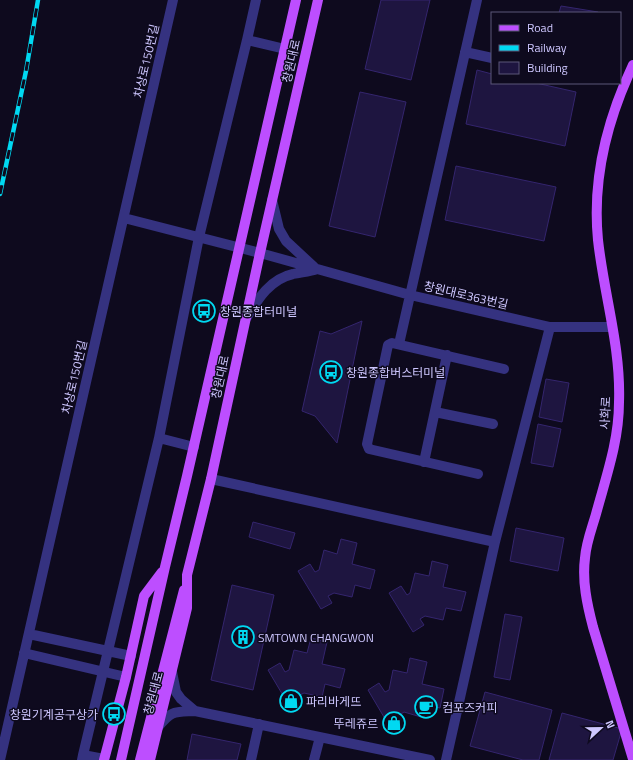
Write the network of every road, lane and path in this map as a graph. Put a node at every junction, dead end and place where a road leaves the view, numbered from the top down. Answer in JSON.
{"nodes":[{"id":1,"x":173,"y":0,"type":"edge"},
{"id":2,"x":256,"y":0,"type":"edge"},
{"id":3,"x":296,"y":0,"type":"edge"},
{"id":4,"x":318,"y":0,"type":"edge"},
{"id":5,"x":477,"y":0,"type":"edge"},
{"id":6,"x":247,"y":40,"type":"junction"},
{"id":7,"x":285,"y":49,"type":"junction"},
{"id":8,"x":465,"y":52,"type":"junction"},
{"id":9,"x":491,"y":58,"type":"edge"},
{"id":10,"x":633,"y":65,"type":"edge"},
{"id":11,"x":272,"y":200,"type":"junction"},
{"id":12,"x":124,"y":218,"type":"junction"},
{"id":13,"x":199,"y":237,"type":"junction"},
{"id":14,"x":239,"y":248,"type":"junction"},
{"id":15,"x":260,"y":253,"type":"junction"},
{"id":16,"x":317,"y":269,"type":"junction"},
{"id":17,"x":410,"y":295,"type":"junction"},
{"id":18,"x":246,"y":319,"type":"junction"},
{"id":19,"x":550,"y":327,"type":"junction"},
{"id":20,"x":612,"y":327,"type":"junction"},
{"id":21,"x":399,"y":344,"type":"junction"},
{"id":22,"x":447,"y":355,"type":"junction"},
{"id":23,"x":504,"y":369,"type":"dead end"},
{"id":24,"x":434,"y":412,"type":"junction"},
{"id":25,"x":493,"y":424,"type":"dead end"},
{"id":26,"x":159,"y":438,"type":"junction"},
{"id":27,"x":194,"y":447,"type":"junction"},
{"id":28,"x":424,"y":462,"type":"junction"},
{"id":29,"x":478,"y":474,"type":"dead end"},
{"id":30,"x":211,"y":479,"type":"junction"},
{"id":31,"x":495,"y":542,"type":"junction"},
{"id":32,"x":165,"y":567,"type":"junction"},
{"id":33,"x":188,"y":575,"type":"junction"},
{"id":34,"x":29,"y":634,"type":"junction"},
{"id":35,"x":108,"y":651,"type":"junction"},
{"id":36,"x":24,"y":653,"type":"junction"},
{"id":37,"x":131,"y":656,"type":"junction"},
{"id":38,"x":103,"y":672,"type":"junction"},
{"id":39,"x":172,"y":672,"type":"junction"},
{"id":40,"x":126,"y":677,"type":"junction"},
{"id":41,"x":195,"y":711,"type":"junction"},
{"id":42,"x":260,"y":724,"type":"junction"},
{"id":43,"x":158,"y":726,"type":"junction"},
{"id":44,"x":320,"y":737,"type":"junction"},
{"id":45,"x":382,"y":755,"type":"edge"},
{"id":46,"x":82,"y":757,"type":"edge"},
{"id":47,"x":633,"y":759,"type":"edge"},
{"id":48,"x":0,"y":760,"type":"edge"},
{"id":49,"x":104,"y":760,"type":"edge"},
{"id":50,"x":121,"y":760,"type":"edge"},
{"id":51,"x":140,"y":760,"type":"edge"},
{"id":52,"x":150,"y":760,"type":"edge"},
{"id":53,"x":252,"y":760,"type":"edge"},
{"id":54,"x":314,"y":760,"type":"edge"},
{"id":55,"x":430,"y":760,"type":"edge"},
{"id":56,"x":446,"y":760,"type":"edge"}],
"edges":[{"from":1,"to":12,"type":"street","name":"차상로150번길"},
{"from":2,"to":6,"type":"street"},
{"from":3,"to":7,"type":"main road","name":"창원대로"},
{"from":4,"to":11,"type":"main road","name":"창원대로"},
{"from":5,"to":8,"type":"street"},
{"from":6,"to":7,"type":"street"},
{"from":6,"to":13,"type":"street"},
{"from":7,"to":14,"type":"main road","name":"창원대로"},
{"from":8,"to":9,"type":"street"},
{"from":8,"to":17,"type":"street"},
{"from":10,"to":20,"type":"main road","name":"사화로"},
{"from":11,"to":15,"type":"main road","name":"창원대로"},
{"from":11,"to":16,"type":"street","name":"창원대로363번길"},
{"from":12,"to":13,"type":"street","name":"창원대로363번길"},
{"from":12,"to":34,"type":"street","name":"차상로150번길"},
{"from":13,"to":14,"type":"street","name":"창원대로363번길"},
{"from":13,"to":26,"type":"street"},
{"from":14,"to":15,"type":"street","name":"창원대로363번길"},
{"from":14,"to":27,"type":"main road","name":"창원대로"},
{"from":15,"to":16,"type":"street","name":"창원대로363번길"},
{"from":15,"to":18,"type":"main road","name":"창원대로"},
{"from":16,"to":17,"type":"street","name":"창원대로363번길"},
{"from":16,"to":18,"type":"street","name":"창원대로363번길"},
{"from":17,"to":19,"type":"street","name":"창원대로363번길"},
{"from":17,"to":21,"type":"street"},
{"from":18,"to":30,"type":"main road","name":"창원대로"},
{"from":19,"to":20,"type":"street","name":"창원대로363번길"},
{"from":19,"to":31,"type":"street"},
{"from":20,"to":47,"type":"main road","name":"사화로"},
{"from":21,"to":22,"type":"street"},
{"from":21,"to":28,"type":"street"},
{"from":22,"to":23,"type":"street"},
{"from":22,"to":24,"type":"street"},
{"from":24,"to":25,"type":"street"},
{"from":24,"to":28,"type":"street"},
{"from":26,"to":27,"type":"street"},
{"from":26,"to":35,"type":"street"},
{"from":27,"to":32,"type":"main road","name":"창원대로"},
{"from":28,"to":29,"type":"street"},
{"from":30,"to":31,"type":"street"},
{"from":30,"to":33,"type":"main road","name":"창원대로"},
{"from":31,"to":56,"type":"street"},
{"from":32,"to":37,"type":"main road"},
{"from":32,"to":50,"type":"main road","name":"창원대로"},
{"from":33,"to":39,"type":"main road","name":"창원대로"},
{"from":33,"to":51,"type":"main road"},
{"from":34,"to":35,"type":"street"},
{"from":34,"to":36,"type":"street","name":"차상로150번길"},
{"from":35,"to":37,"type":"street"},
{"from":35,"to":38,"type":"street"},
{"from":36,"to":38,"type":"street"},
{"from":36,"to":48,"type":"street","name":"차상로150번길"},
{"from":37,"to":40,"type":"main road"},
{"from":38,"to":40,"type":"street"},
{"from":38,"to":46,"type":"street"},
{"from":39,"to":41,"type":"street"},
{"from":39,"to":43,"type":"main road","name":"창원대로"},
{"from":40,"to":49,"type":"main road"},
{"from":41,"to":42,"type":"street"},
{"from":41,"to":43,"type":"street"},
{"from":42,"to":44,"type":"street"},
{"from":42,"to":53,"type":"street"},
{"from":43,"to":52,"type":"main road","name":"창원대로"},
{"from":44,"to":45,"type":"street"},
{"from":44,"to":54,"type":"street"},
{"from":45,"to":55,"type":"street"},
{"from":46,"to":49,"type":"street"}]}
